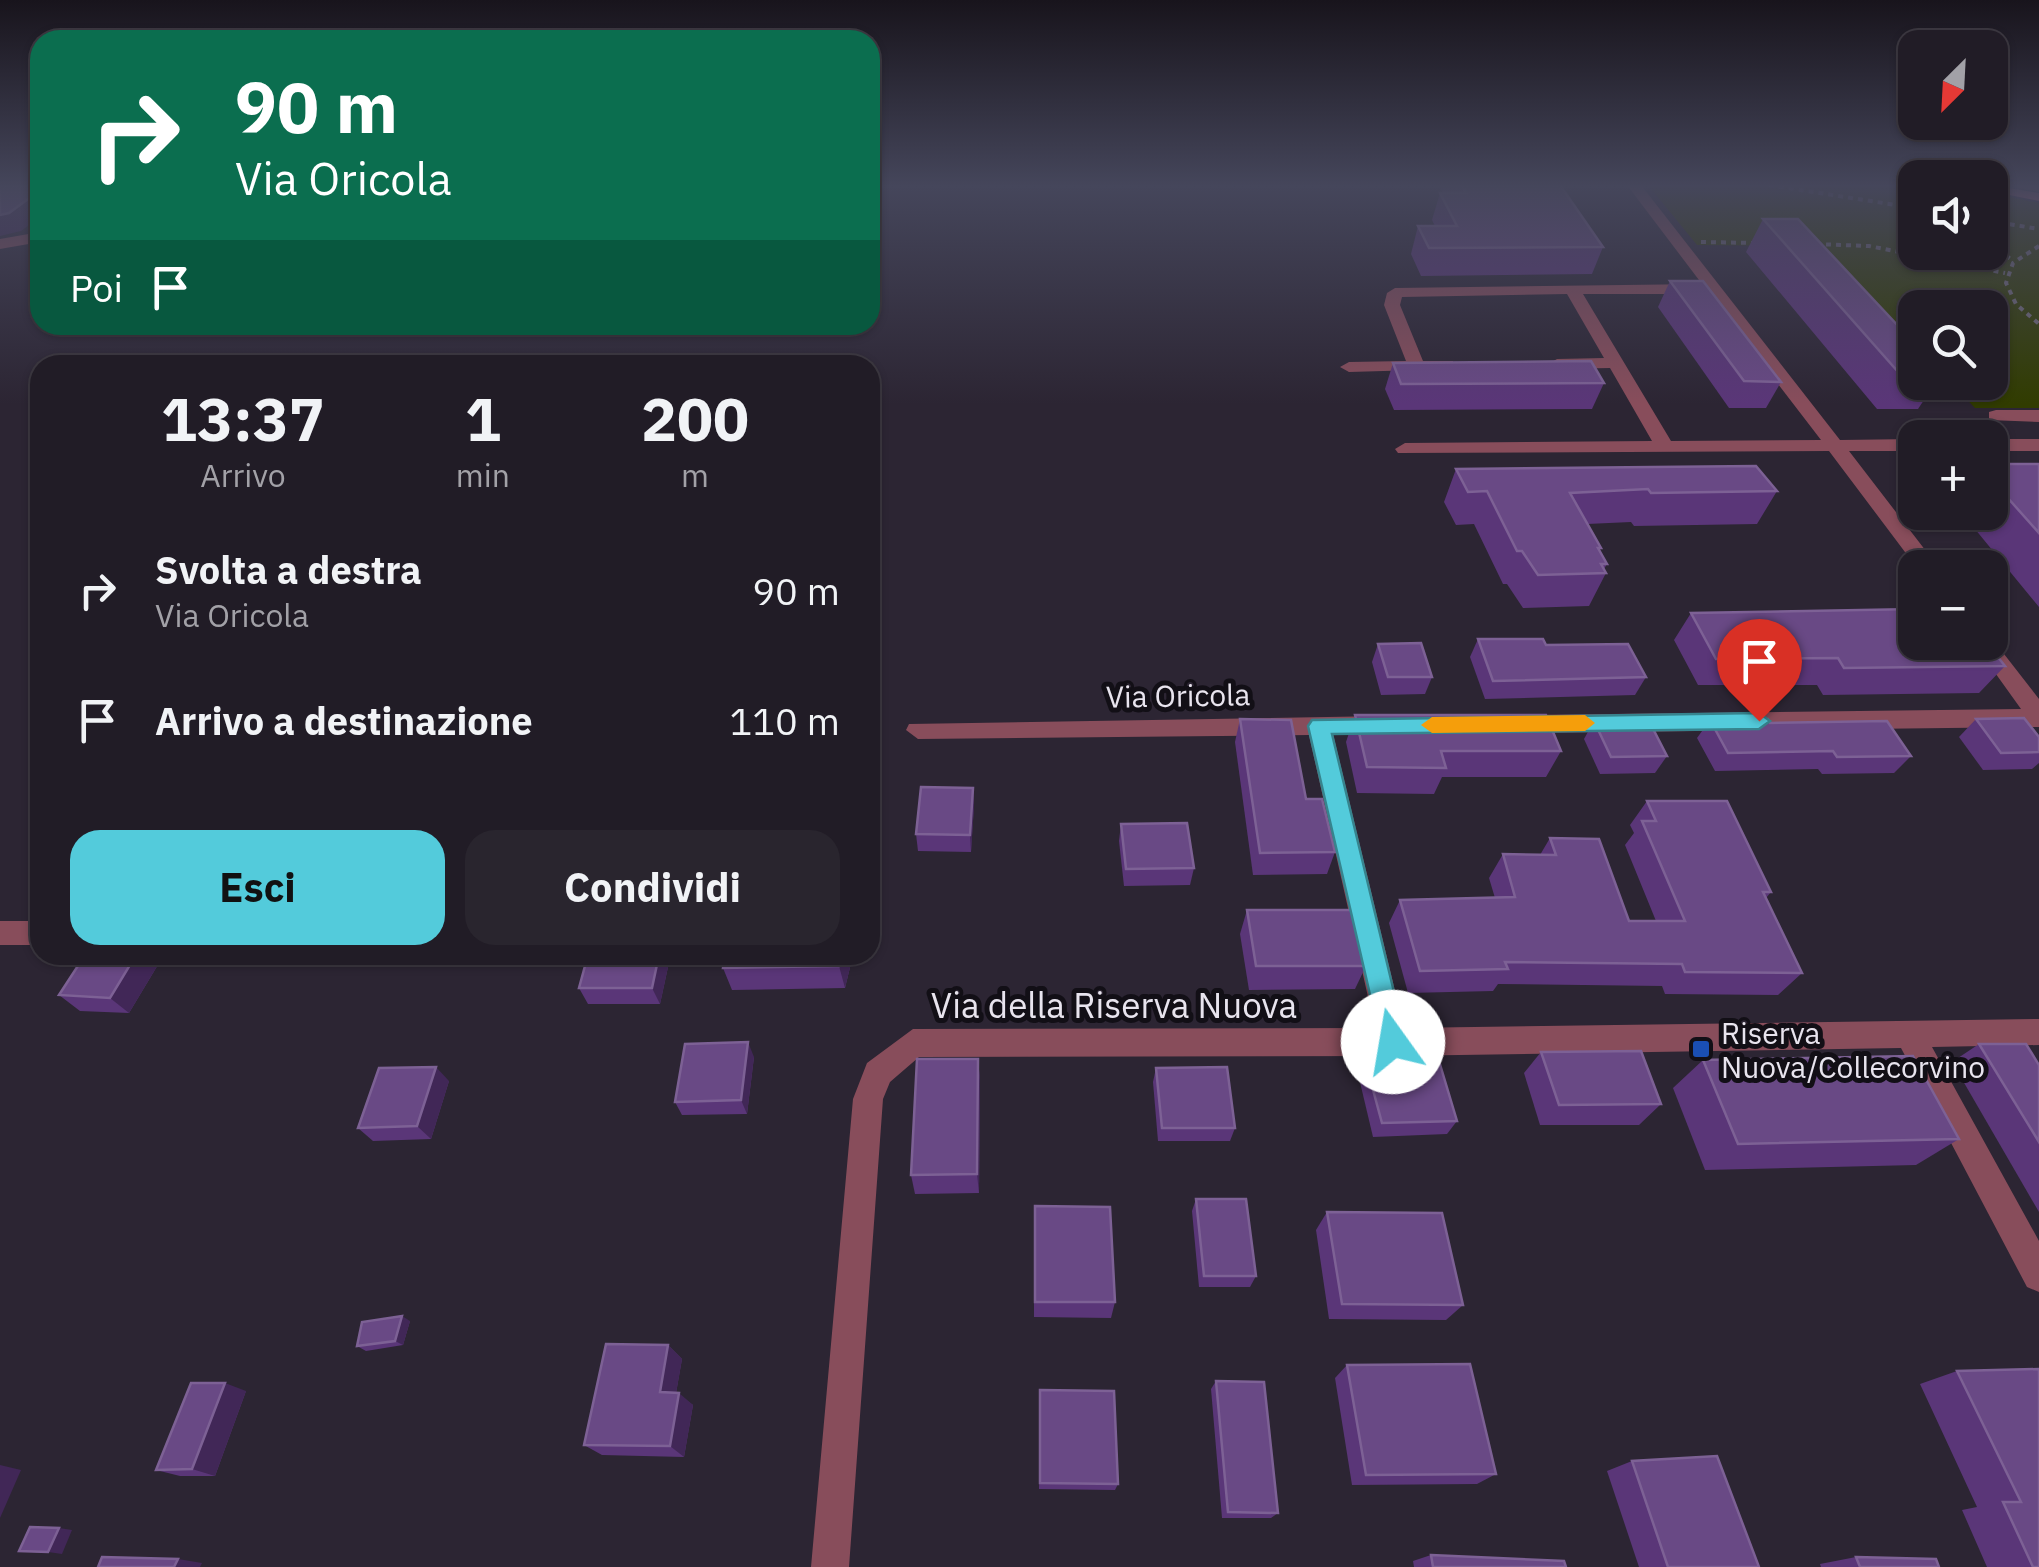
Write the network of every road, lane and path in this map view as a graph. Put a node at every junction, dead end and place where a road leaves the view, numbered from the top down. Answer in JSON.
{"nodes":[{"id":1,"x":1691,"y":258,"type":"edge"},
{"id":2,"x":1924,"y":258,"type":"edge"},
{"id":3,"x":2009,"y":258,"type":"edge"},
{"id":4,"x":2018,"y":258,"type":"edge"},
{"id":5,"x":2013,"y":261,"type":"junction"},
{"id":6,"x":2006,"y":273,"type":"junction"},
{"id":7,"x":1572,"y":289,"type":"junction"},
{"id":8,"x":1715,"y":289,"type":"junction"},
{"id":9,"x":2039,"y":324,"type":"edge"},
{"id":10,"x":1616,"y":363,"type":"junction"},
{"id":11,"x":1546,"y":364,"type":"edge"},
{"id":12,"x":1472,"y":365,"type":"edge"},
{"id":13,"x":1416,"y":366,"type":"junction"},
{"id":14,"x":1350,"y":367,"type":"dead end"},
{"id":15,"x":1996,"y":416,"type":"dead end"},
{"id":16,"x":2039,"y":416,"type":"edge"},
{"id":17,"x":1838,"y":445,"type":"junction"},
{"id":18,"x":1898,"y":445,"type":"edge"},
{"id":19,"x":2008,"y":445,"type":"edge"},
{"id":20,"x":2039,"y":445,"type":"edge"},
{"id":21,"x":1664,"y":446,"type":"junction"},
{"id":22,"x":1405,"y":448,"type":"dead end"},
{"id":23,"x":1916,"y":550,"type":"edge"},
{"id":24,"x":1997,"y":660,"type":"edge"},
{"id":25,"x":2039,"y":717,"type":"edge"},
{"id":26,"x":1499,"y":724,"type":"edge"},
{"id":27,"x":1399,"y":725,"type":"edge"},
{"id":28,"x":1319,"y":726,"type":"junction"},
{"id":29,"x":918,"y":730,"type":"dead end"},
{"id":30,"x":0,"y":933,"type":"edge"},
{"id":31,"x":30,"y":933,"type":"edge"},
{"id":32,"x":2039,"y":1032,"type":"edge"},
{"id":33,"x":1909,"y":1034,"type":"junction"},
{"id":34,"x":1393,"y":1042,"type":"junction"},
{"id":35,"x":2039,"y":1275,"type":"edge"},
{"id":36,"x":830,"y":1567,"type":"edge"}],
"edges":[{"from":1,"to":8,"type":"street"},
{"from":2,"to":6,"type":"path"},
{"from":3,"to":5,"type":"path"},
{"from":4,"to":5,"type":"path"},
{"from":5,"to":6,"type":"path"},
{"from":6,"to":9,"type":"path"},
{"from":7,"to":8,"type":"street"},
{"from":7,"to":10,"type":"street"},
{"from":7,"to":13,"type":"street"},
{"from":8,"to":17,"type":"street"},
{"from":10,"to":11,"type":"street"},
{"from":10,"to":21,"type":"street"},
{"from":12,"to":13,"type":"street"},
{"from":13,"to":14,"type":"street"},
{"from":15,"to":16,"type":"street"},
{"from":17,"to":18,"type":"street"},
{"from":17,"to":21,"type":"street"},
{"from":17,"to":23,"type":"street"},
{"from":19,"to":20,"type":"street"},
{"from":21,"to":22,"type":"street"},
{"from":24,"to":25,"type":"street"},
{"from":25,"to":26,"type":"street"},
{"from":27,"to":28,"type":"street","name":"Via Oricola"},
{"from":28,"to":29,"type":"street","name":"Via Oricola"},
{"from":28,"to":34,"type":"street"},
{"from":30,"to":31,"type":"street"},
{"from":32,"to":33,"type":"street","name":"Via della Riserva Nuova"},
{"from":33,"to":34,"type":"street","name":"Via della Riserva Nuova"},
{"from":33,"to":35,"type":"street"},
{"from":34,"to":36,"type":"street","name":"Via della Riserva Nuova"}]}
